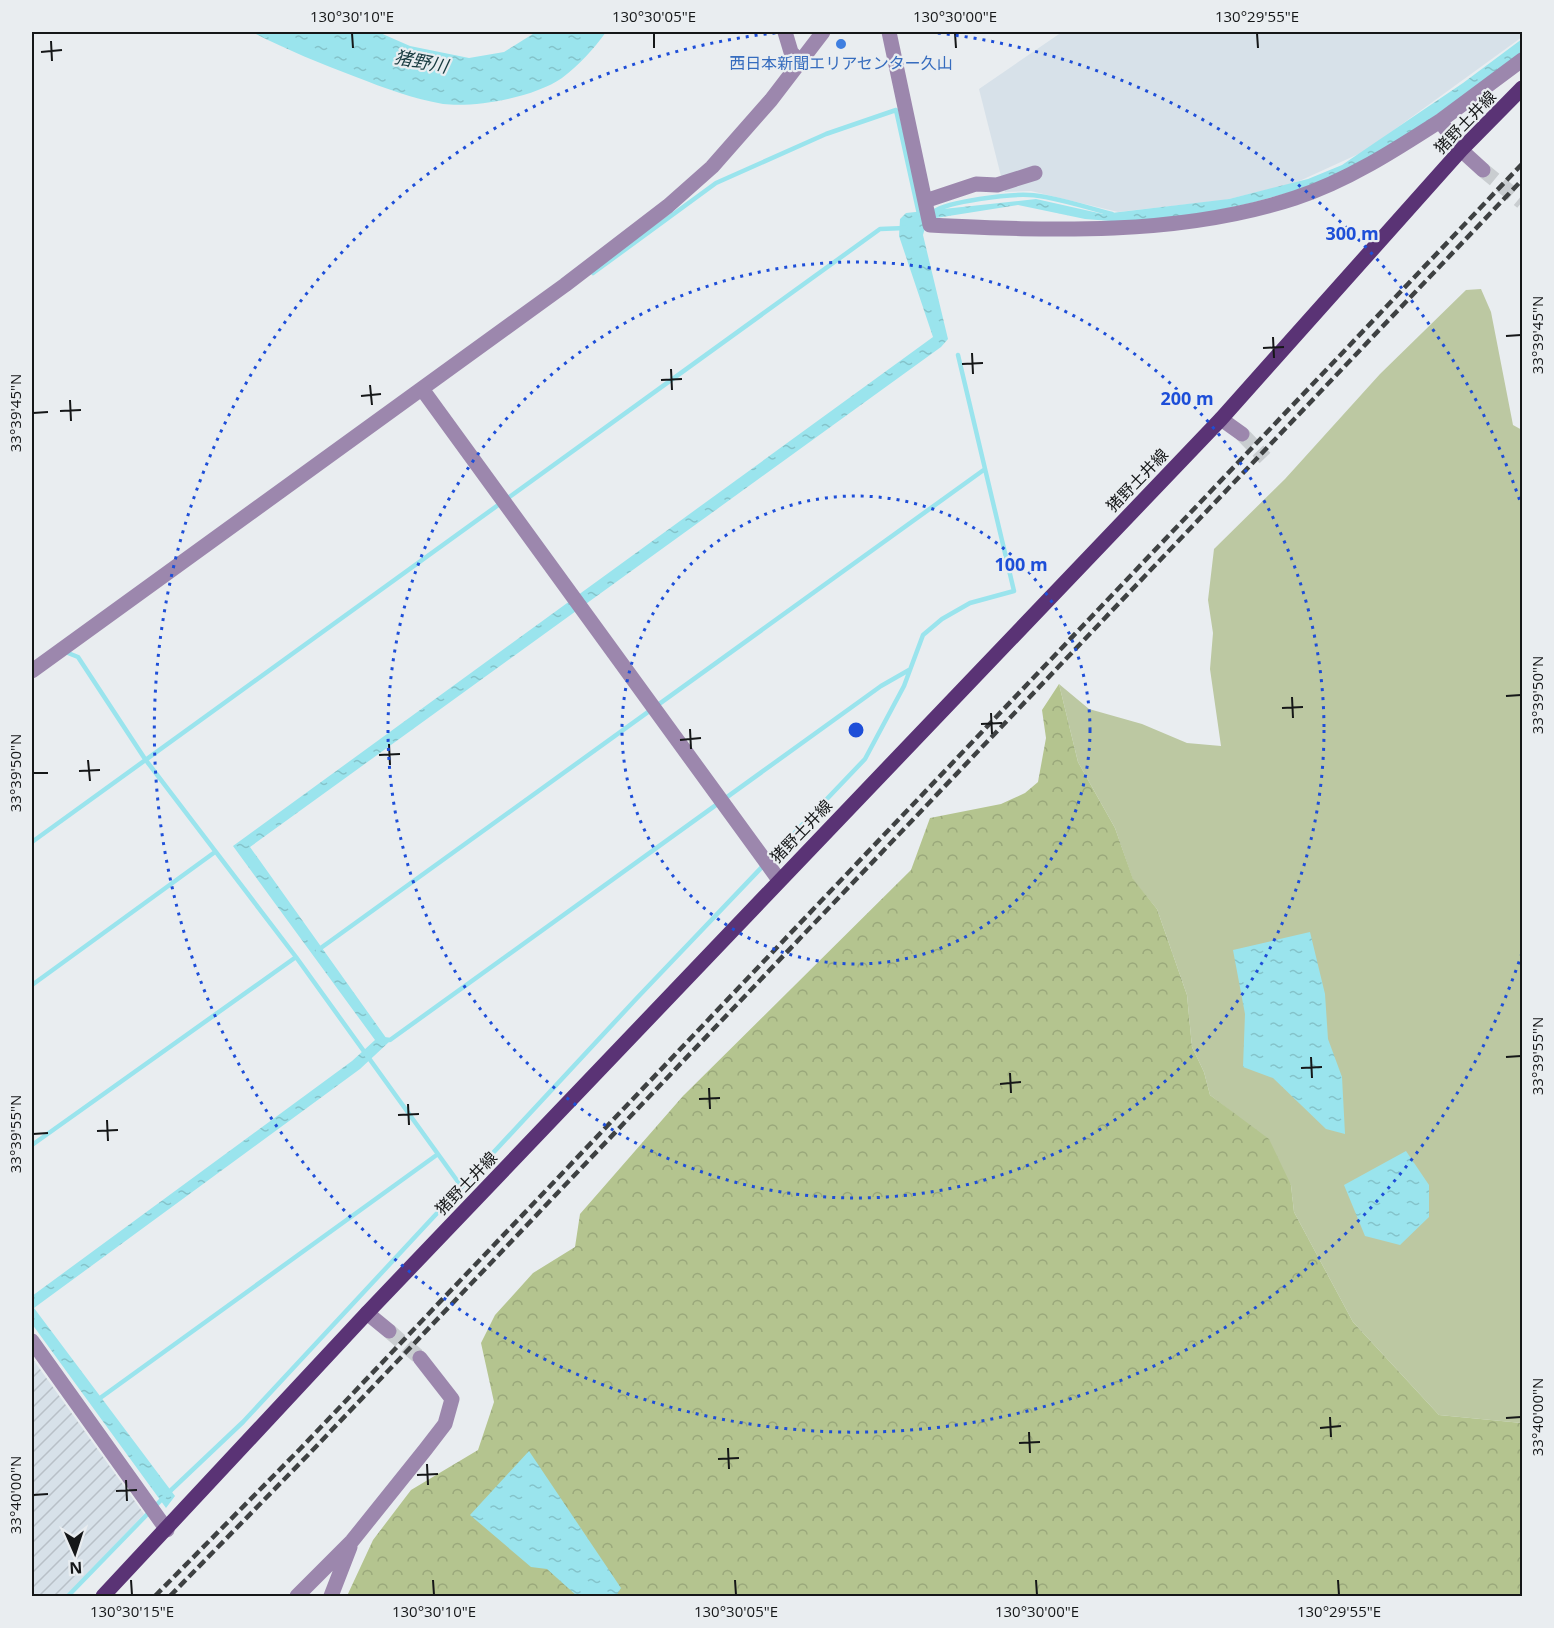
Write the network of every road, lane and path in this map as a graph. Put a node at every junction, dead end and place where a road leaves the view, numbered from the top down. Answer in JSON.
{"nodes":[{"id":1,"x":785,"y":32,"type":"edge"},
{"id":2,"x":823,"y":32,"type":"edge"},
{"id":3,"x":889,"y":32,"type":"edge"},
{"id":4,"x":1522,"y":60,"type":"edge"},
{"id":5,"x":800,"y":62,"type":"junction"},
{"id":6,"x":1522,"y":88,"type":"edge"},
{"id":7,"x":1440,"y":121,"type":"junction"},
{"id":8,"x":1461,"y":150,"type":"junction"},
{"id":9,"x":1483,"y":171,"type":"tunnel mouth"},
{"id":10,"x":1035,"y":173,"type":"dead end"},
{"id":11,"x":926,"y":205,"type":"junction"},
{"id":12,"x":422,"y":389,"type":"junction"},
{"id":13,"x":1221,"y":419,"type":"junction"},
{"id":14,"x":1242,"y":434,"type":"tunnel mouth"},
{"id":15,"x":32,"y":671,"type":"edge"},
{"id":16,"x":779,"y":880,"type":"junction"},
{"id":17,"x":367,"y":1313,"type":"junction"},
{"id":18,"x":388,"y":1331,"type":"tunnel mouth"},
{"id":19,"x":32,"y":1341,"type":"edge"},
{"id":20,"x":420,"y":1358,"type":"tunnel mouth"},
{"id":21,"x":167,"y":1530,"type":"junction"},
{"id":22,"x":352,"y":1541,"type":"junction"},
{"id":23,"x":103,"y":1596,"type":"edge"},
{"id":24,"x":297,"y":1596,"type":"edge"},
{"id":25,"x":331,"y":1596,"type":"edge"}],
"edges":[{"from":1,"to":5,"type":"street"},
{"from":2,"to":5,"type":"street"},
{"from":3,"to":11,"type":"street"},
{"from":4,"to":7,"type":"street"},
{"from":5,"to":12,"type":"street"},
{"from":6,"to":8,"type":"main road","name":"猪野土井線"},
{"from":7,"to":8,"type":"street"},
{"from":7,"to":11,"type":"street"},
{"from":8,"to":9,"type":"street"},
{"from":8,"to":13,"type":"main road","name":"猪野土井線"},
{"from":10,"to":11,"type":"street"},
{"from":12,"to":15,"type":"street"},
{"from":12,"to":16,"type":"street"},
{"from":13,"to":14,"type":"street"},
{"from":13,"to":16,"type":"main road","name":"猪野土井線"},
{"from":16,"to":17,"type":"main road","name":"猪野土井線"},
{"from":17,"to":18,"type":"street"},
{"from":17,"to":21,"type":"main road","name":"猪野土井線"},
{"from":19,"to":21,"type":"street"},
{"from":20,"to":22,"type":"street"},
{"from":21,"to":23,"type":"main road","name":"猪野土井線"},
{"from":22,"to":24,"type":"street"},
{"from":22,"to":25,"type":"street"}]}
